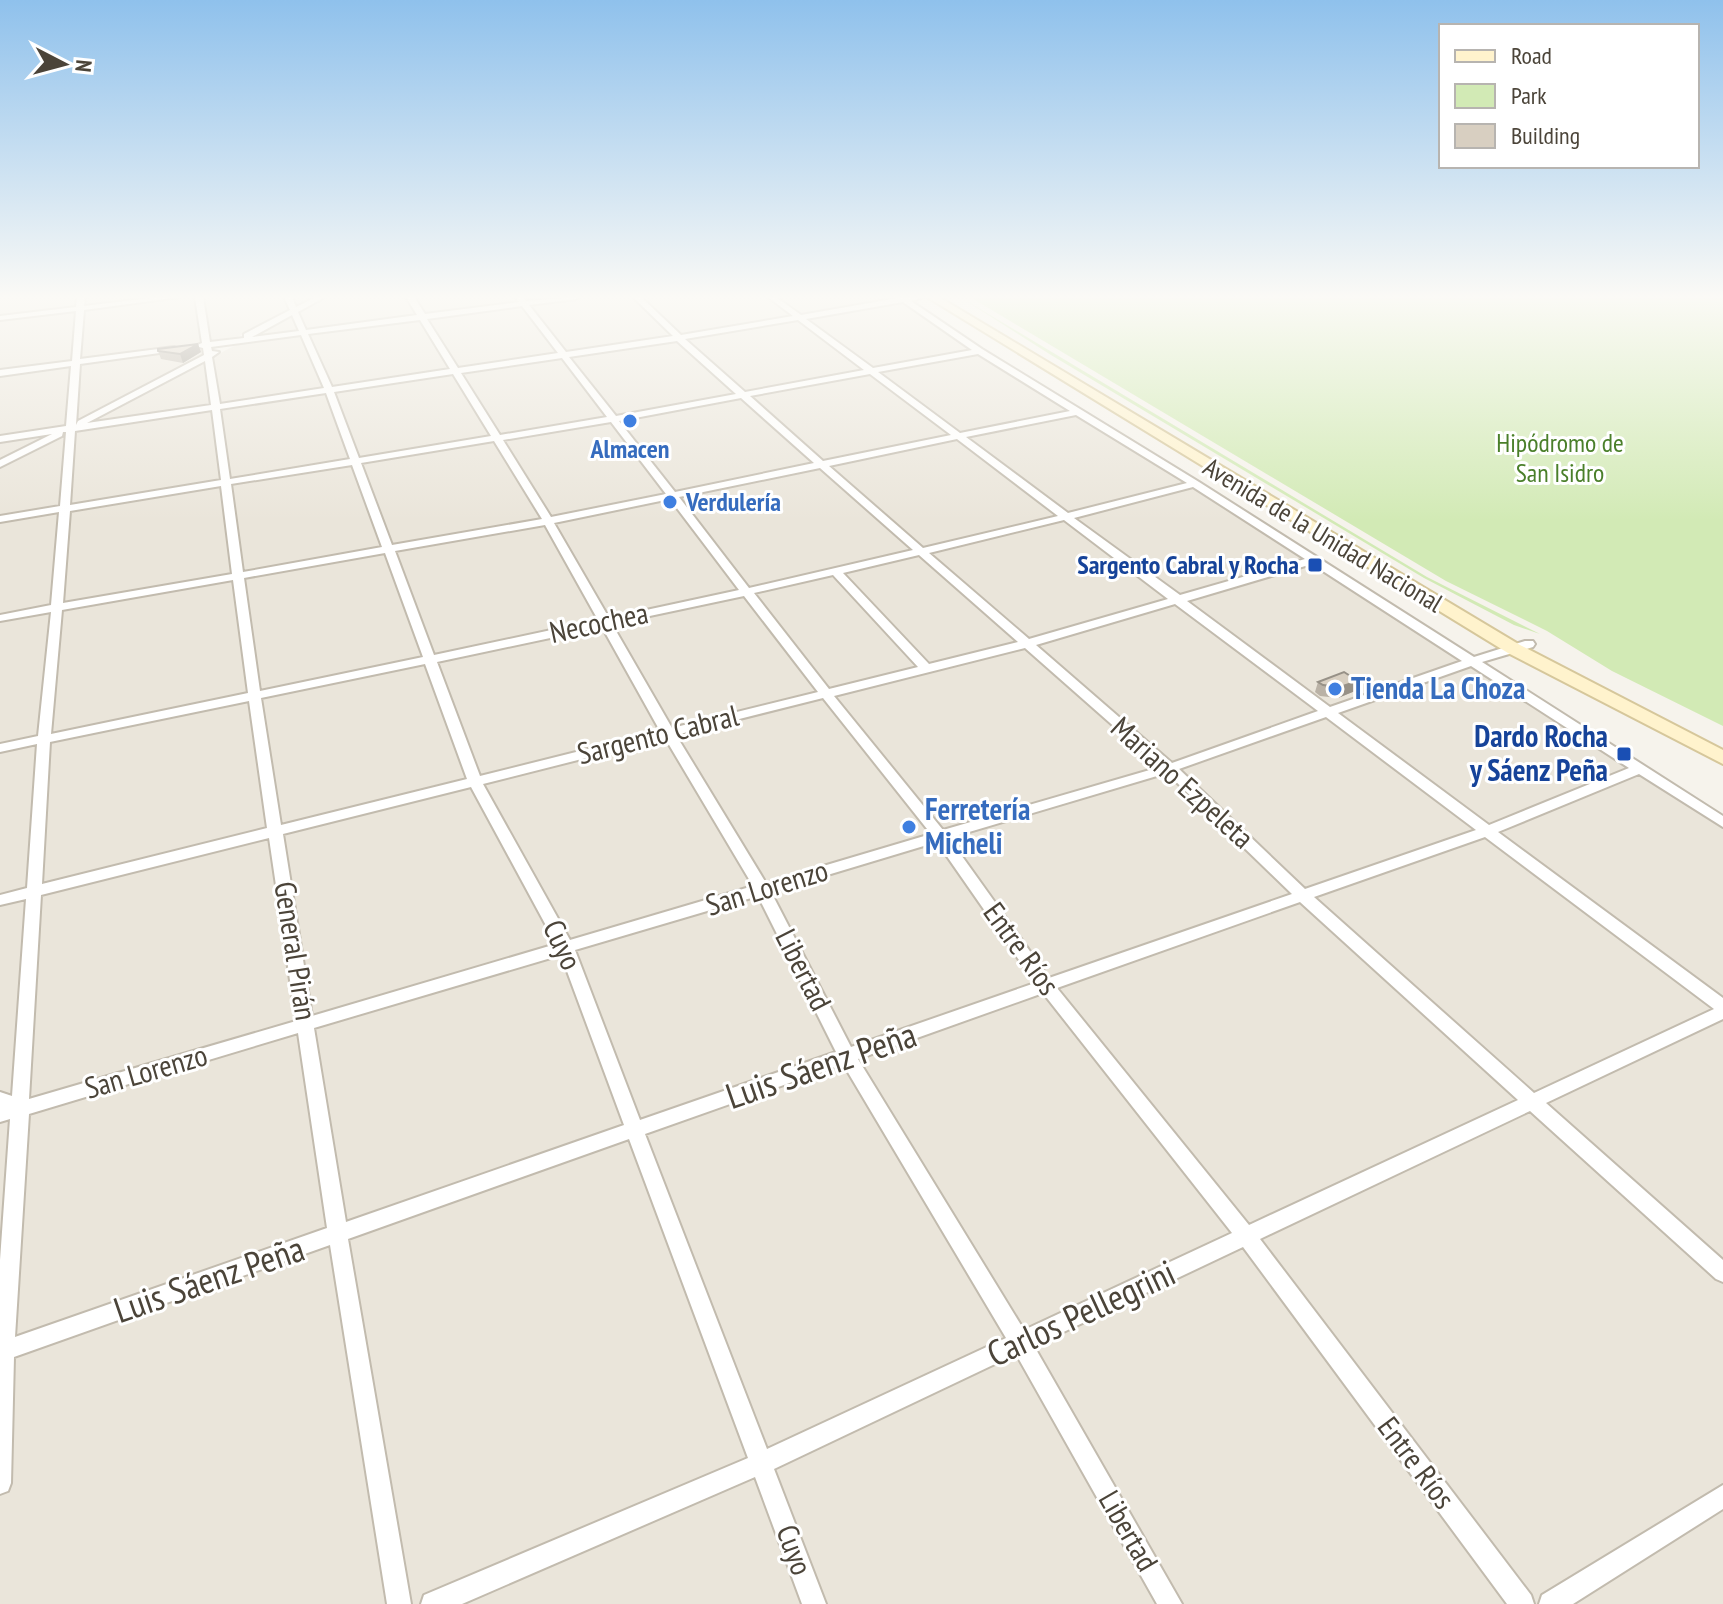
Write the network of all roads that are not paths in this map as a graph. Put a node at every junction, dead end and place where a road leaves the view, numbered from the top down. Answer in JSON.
{"nodes":[{"id":1,"x":457,"y":371,"type":"edge"},
{"id":2,"x":75,"y":372,"type":"edge"},
{"id":3,"x":165,"y":372,"type":"edge"},
{"id":4,"x":209,"y":372,"type":"edge"},
{"id":5,"x":321,"y":372,"type":"edge"},
{"id":6,"x":451,"y":372,"type":"edge"},
{"id":7,"x":578,"y":372,"type":"edge"},
{"id":8,"x":718,"y":372,"type":"edge"},
{"id":9,"x":867,"y":372,"type":"edge"},
{"id":10,"x":872,"y":372,"type":"edge"},
{"id":11,"x":1012,"y":372,"type":"edge"},
{"id":12,"x":1058,"y":372,"type":"edge"},
{"id":13,"x":1072,"y":372,"type":"edge"},
{"id":14,"x":329,"y":390,"type":"junction"},
{"id":15,"x":745,"y":396,"type":"junction"},
{"id":16,"x":217,"y":407,"type":"junction"},
{"id":17,"x":1076,"y":412,"type":"junction"},
{"id":18,"x":614,"y":419,"type":"junction"},
{"id":19,"x":69,"y":429,"type":"junction"},
{"id":20,"x":958,"y":436,"type":"junction"},
{"id":21,"x":495,"y":438,"type":"junction"},
{"id":22,"x":0,"y":439,"type":"edge"},
{"id":23,"x":355,"y":461,"type":"junction"},
{"id":24,"x":0,"y":464,"type":"edge"},
{"id":25,"x":823,"y":466,"type":"junction"},
{"id":26,"x":226,"y":482,"type":"junction"},
{"id":27,"x":1195,"y":484,"type":"junction"},
{"id":28,"x":675,"y":496,"type":"junction"},
{"id":29,"x":65,"y":509,"type":"junction"},
{"id":30,"x":1067,"y":517,"type":"junction"},
{"id":31,"x":0,"y":519,"type":"edge"},
{"id":32,"x":548,"y":521,"type":"junction"},
{"id":33,"x":387,"y":549,"type":"junction"},
{"id":34,"x":923,"y":552,"type":"junction"},
{"id":35,"x":1314,"y":560,"type":"junction"},
{"id":36,"x":836,"y":572,"type":"junction"},
{"id":37,"x":239,"y":574,"type":"junction"},
{"id":38,"x":747,"y":592,"type":"junction"},
{"id":39,"x":1176,"y":599,"type":"junction"},
{"id":40,"x":57,"y":607,"type":"junction"},
{"id":41,"x":0,"y":618,"type":"edge"},
{"id":42,"x":605,"y":622,"type":"junction"},
{"id":43,"x":1025,"y":644,"type":"junction"},
{"id":44,"x":1521,"y":646,"type":"junction"},
{"id":45,"x":428,"y":659,"type":"junction"},
{"id":46,"x":1473,"y":661,"type":"junction"},
{"id":47,"x":926,"y":668,"type":"junction"},
{"id":48,"x":825,"y":693,"type":"junction"},
{"id":49,"x":255,"y":695,"type":"junction"},
{"id":50,"x":1329,"y":712,"type":"junction"},
{"id":51,"x":668,"y":733,"type":"junction"},
{"id":52,"x":44,"y":739,"type":"junction"},
{"id":53,"x":1723,"y":743,"type":"edge"},
{"id":54,"x":0,"y":748,"type":"edge"},
{"id":55,"x":1723,"y":758,"type":"edge"},
{"id":56,"x":1170,"y":768,"type":"junction"},
{"id":57,"x":1639,"y":769,"type":"junction"},
{"id":58,"x":475,"y":781,"type":"junction"},
{"id":59,"x":1723,"y":822,"type":"edge"},
{"id":60,"x":276,"y":830,"type":"junction"},
{"id":61,"x":1487,"y":831,"type":"junction"},
{"id":62,"x":940,"y":836,"type":"junction"},
{"id":63,"x":762,"y":889,"type":"junction"},
{"id":64,"x":36,"y":891,"type":"junction"},
{"id":65,"x":1303,"y":896,"type":"junction"},
{"id":66,"x":0,"y":900,"type":"edge"},
{"id":67,"x":566,"y":948,"type":"junction"},
{"id":68,"x":1046,"y":986,"type":"junction"},
{"id":69,"x":1723,"y":1010,"type":"edge"},
{"id":70,"x":306,"y":1025,"type":"junction"},
{"id":71,"x":847,"y":1056,"type":"junction"},
{"id":72,"x":0,"y":1099,"type":"edge"},
{"id":73,"x":1532,"y":1102,"type":"junction"},
{"id":74,"x":22,"y":1108,"type":"junction"},
{"id":75,"x":0,"y":1115,"type":"edge"},
{"id":76,"x":635,"y":1130,"type":"junction"},
{"id":77,"x":337,"y":1234,"type":"junction"},
{"id":78,"x":1246,"y":1236,"type":"junction"},
{"id":79,"x":1723,"y":1273,"type":"edge"},
{"id":80,"x":1020,"y":1342,"type":"junction"},
{"id":81,"x":2,"y":1352,"type":"edge"},
{"id":82,"x":762,"y":1463,"type":"junction"},
{"id":83,"x":0,"y":1483,"type":"edge"},
{"id":84,"x":1723,"y":1496,"type":"edge"},
{"id":85,"x":399,"y":1604,"type":"edge"},
{"id":86,"x":433,"y":1604,"type":"edge"},
{"id":87,"x":814,"y":1604,"type":"edge"},
{"id":88,"x":1170,"y":1604,"type":"edge"},
{"id":89,"x":1522,"y":1604,"type":"edge"},
{"id":90,"x":1551,"y":1604,"type":"edge"}],
"edges":[{"from":1,"to":21,"type":"street","name":"Libertad"},
{"from":2,"to":19,"type":"street"},
{"from":3,"to":19,"type":"street"},
{"from":4,"to":16,"type":"street","name":"General Pirán"},
{"from":5,"to":14,"type":"street","name":"Cuyo"},
{"from":6,"to":14,"type":"street"},
{"from":7,"to":18,"type":"street","name":"Entre Ríos"},
{"from":8,"to":15,"type":"street","name":"Mariano Ezpeleta"},
{"from":9,"to":15,"type":"street"},
{"from":10,"to":20,"type":"street"},
{"from":11,"to":17,"type":"street"},
{"from":12,"to":44,"type":"main road","name":"Avenida de la Unidad Nacional"},
{"from":13,"to":44,"type":"main road","name":"Avenida de la Unidad Nacional"},
{"from":14,"to":16,"type":"street"},
{"from":14,"to":23,"type":"street","name":"Cuyo"},
{"from":15,"to":18,"type":"street"},
{"from":15,"to":25,"type":"street","name":"Mariano Ezpeleta"},
{"from":16,"to":19,"type":"street"},
{"from":16,"to":26,"type":"street","name":"General Pirán"},
{"from":17,"to":20,"type":"street"},
{"from":17,"to":27,"type":"street"},
{"from":18,"to":21,"type":"street"},
{"from":18,"to":28,"type":"street","name":"Entre Ríos"},
{"from":19,"to":22,"type":"street"},
{"from":19,"to":24,"type":"street"},
{"from":19,"to":29,"type":"street"},
{"from":20,"to":25,"type":"street"},
{"from":20,"to":30,"type":"street"},
{"from":21,"to":23,"type":"street"},
{"from":21,"to":32,"type":"street","name":"Libertad"},
{"from":23,"to":26,"type":"street"},
{"from":23,"to":33,"type":"street","name":"Cuyo"},
{"from":25,"to":28,"type":"street"},
{"from":25,"to":34,"type":"street","name":"Mariano Ezpeleta"},
{"from":26,"to":29,"type":"street"},
{"from":26,"to":37,"type":"street","name":"General Pirán"},
{"from":27,"to":30,"type":"street","name":"Necochea"},
{"from":27,"to":35,"type":"street"},
{"from":28,"to":32,"type":"street"},
{"from":28,"to":38,"type":"street","name":"Entre Ríos"},
{"from":29,"to":31,"type":"street"},
{"from":29,"to":40,"type":"street"},
{"from":30,"to":34,"type":"street","name":"Necochea"},
{"from":30,"to":39,"type":"street"},
{"from":32,"to":33,"type":"street"},
{"from":32,"to":42,"type":"street","name":"Libertad"},
{"from":33,"to":37,"type":"street"},
{"from":33,"to":45,"type":"street","name":"Cuyo"},
{"from":34,"to":36,"type":"street","name":"Necochea"},
{"from":34,"to":43,"type":"street","name":"Mariano Ezpeleta"},
{"from":35,"to":39,"type":"street","name":"Sargento Cabral"},
{"from":35,"to":46,"type":"street"},
{"from":36,"to":38,"type":"street","name":"Necochea"},
{"from":36,"to":47,"type":"street"},
{"from":37,"to":40,"type":"street"},
{"from":37,"to":49,"type":"street","name":"General Pirán"},
{"from":38,"to":42,"type":"street","name":"Necochea"},
{"from":38,"to":48,"type":"street","name":"Entre Ríos"},
{"from":39,"to":43,"type":"street","name":"Sargento Cabral"},
{"from":39,"to":50,"type":"street"},
{"from":40,"to":41,"type":"street"},
{"from":40,"to":52,"type":"street"},
{"from":42,"to":45,"type":"street","name":"Necochea"},
{"from":42,"to":51,"type":"street","name":"Libertad"},
{"from":43,"to":47,"type":"street","name":"Sargento Cabral"},
{"from":43,"to":56,"type":"street","name":"Mariano Ezpeleta"},
{"from":44,"to":46,"type":"street","name":"San Lorenzo"},
{"from":44,"to":53,"type":"main road","name":"Avenida de la Unidad Nacional"},
{"from":44,"to":55,"type":"main road","name":"Avenida de la Unidad Nacional"},
{"from":45,"to":49,"type":"street","name":"Necochea"},
{"from":45,"to":58,"type":"street","name":"Cuyo"},
{"from":46,"to":50,"type":"street","name":"San Lorenzo"},
{"from":46,"to":57,"type":"street"},
{"from":47,"to":48,"type":"street","name":"Sargento Cabral"},
{"from":48,"to":51,"type":"street","name":"Sargento Cabral"},
{"from":48,"to":62,"type":"street","name":"Entre Ríos"},
{"from":49,"to":52,"type":"street","name":"Necochea"},
{"from":49,"to":60,"type":"street","name":"General Pirán"},
{"from":50,"to":56,"type":"street","name":"San Lorenzo"},
{"from":50,"to":61,"type":"street"},
{"from":51,"to":58,"type":"street","name":"Sargento Cabral"},
{"from":51,"to":63,"type":"street","name":"Libertad"},
{"from":52,"to":54,"type":"street","name":"Necochea"},
{"from":52,"to":64,"type":"street"},
{"from":56,"to":62,"type":"street","name":"San Lorenzo"},
{"from":56,"to":65,"type":"street","name":"Mariano Ezpeleta"},
{"from":57,"to":59,"type":"street"},
{"from":57,"to":61,"type":"street","name":"Luis Sáenz Peña"},
{"from":58,"to":60,"type":"street","name":"Sargento Cabral"},
{"from":58,"to":67,"type":"street","name":"Cuyo"},
{"from":60,"to":64,"type":"street","name":"Sargento Cabral"},
{"from":60,"to":70,"type":"street","name":"General Pirán"},
{"from":61,"to":65,"type":"street","name":"Luis Sáenz Peña"},
{"from":61,"to":69,"type":"street"},
{"from":62,"to":63,"type":"street","name":"San Lorenzo"},
{"from":62,"to":68,"type":"street","name":"Entre Ríos"},
{"from":63,"to":67,"type":"street","name":"San Lorenzo"},
{"from":63,"to":71,"type":"street","name":"Libertad"},
{"from":64,"to":66,"type":"street","name":"Sargento Cabral"},
{"from":64,"to":74,"type":"street"},
{"from":65,"to":68,"type":"street","name":"Luis Sáenz Peña"},
{"from":65,"to":73,"type":"street","name":"Mariano Ezpeleta"},
{"from":67,"to":70,"type":"street","name":"San Lorenzo"},
{"from":67,"to":76,"type":"street","name":"Cuyo"},
{"from":68,"to":71,"type":"street","name":"Luis Sáenz Peña"},
{"from":68,"to":78,"type":"street","name":"Entre Ríos"},
{"from":69,"to":73,"type":"street","name":"Carlos Pellegrini"},
{"from":70,"to":74,"type":"street","name":"San Lorenzo"},
{"from":70,"to":77,"type":"street","name":"General Pirán"},
{"from":71,"to":76,"type":"street","name":"Luis Sáenz Peña"},
{"from":71,"to":80,"type":"street","name":"Libertad"},
{"from":72,"to":74,"type":"street"},
{"from":73,"to":78,"type":"street","name":"Carlos Pellegrini"},
{"from":73,"to":79,"type":"street","name":"Mariano Ezpeleta"},
{"from":74,"to":75,"type":"street","name":"San Lorenzo"},
{"from":74,"to":81,"type":"street"},
{"from":76,"to":77,"type":"street","name":"Luis Sáenz Peña"},
{"from":76,"to":82,"type":"street","name":"Cuyo"},
{"from":77,"to":81,"type":"street","name":"Luis Sáenz Peña"},
{"from":77,"to":85,"type":"street","name":"General Pirán"},
{"from":78,"to":80,"type":"street","name":"Carlos Pellegrini"},
{"from":78,"to":89,"type":"street","name":"Entre Ríos"},
{"from":80,"to":82,"type":"street","name":"Carlos Pellegrini"},
{"from":80,"to":88,"type":"street","name":"Libertad"},
{"from":81,"to":83,"type":"street"},
{"from":82,"to":86,"type":"street","name":"Carlos Pellegrini"},
{"from":82,"to":87,"type":"street","name":"Cuyo"},
{"from":84,"to":90,"type":"street"}]}
